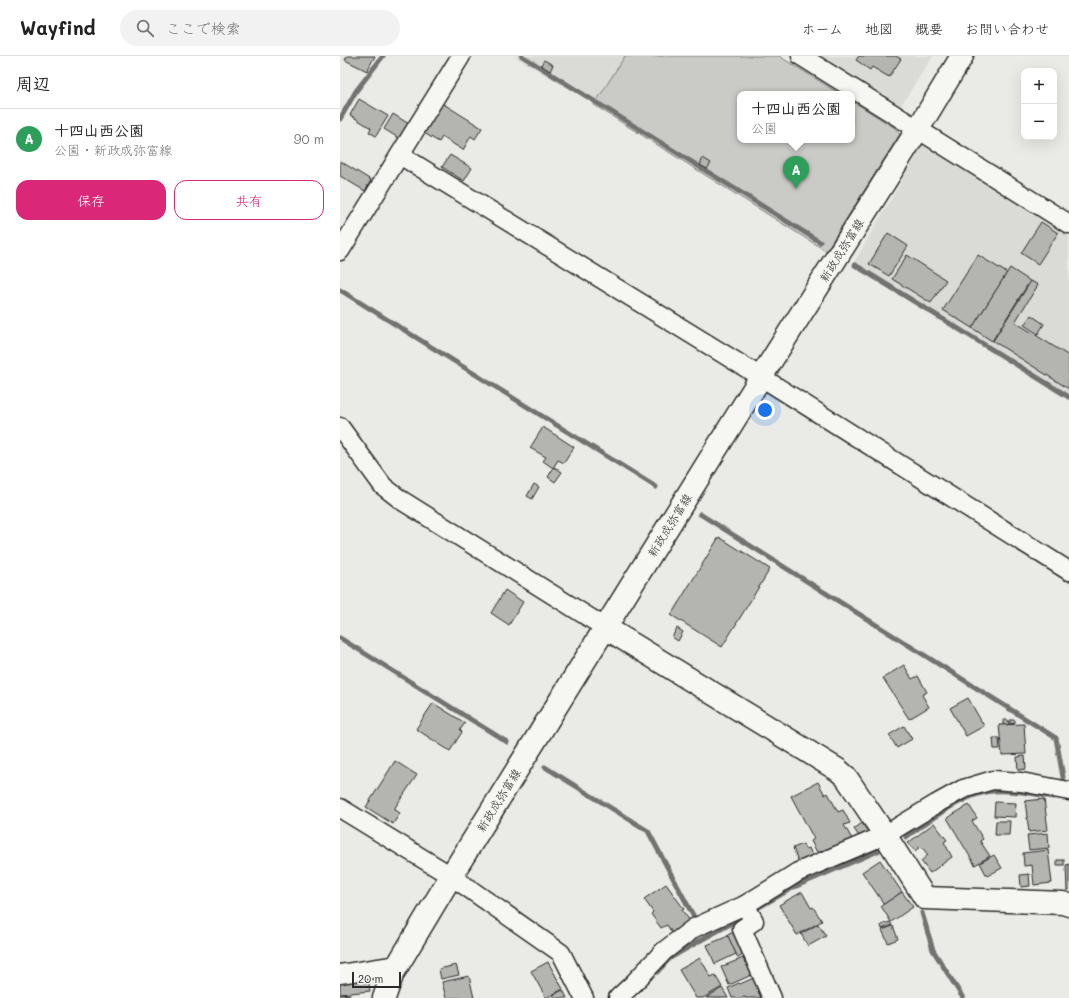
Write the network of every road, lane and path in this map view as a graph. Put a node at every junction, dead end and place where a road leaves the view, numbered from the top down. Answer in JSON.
{"nodes":[{"id":1,"x":461,"y":56,"type":"edge"},
{"id":2,"x":801,"y":56,"type":"edge"},
{"id":3,"x":962,"y":56,"type":"edge"},
{"id":4,"x":918,"y":128,"type":"junction"},
{"id":5,"x":400,"y":155,"type":"junction"},
{"id":6,"x":1069,"y":224,"type":"edge"},
{"id":7,"x":340,"y":251,"type":"edge"},
{"id":8,"x":761,"y":378,"type":"junction"},
{"id":9,"x":340,"y":426,"type":"edge"},
{"id":10,"x":1069,"y":571,"type":"edge"},
{"id":11,"x":606,"y":628,"type":"junction"},
{"id":12,"x":1069,"y":791,"type":"edge"},
{"id":13,"x":340,"y":808,"type":"edge"},
{"id":14,"x":885,"y":835,"type":"junction"},
{"id":15,"x":451,"y":876,"type":"junction"},
{"id":16,"x":746,"y":905,"type":"junction"},
{"id":17,"x":1069,"y":905,"type":"edge"},
{"id":18,"x":398,"y":965,"type":"junction"},
{"id":19,"x":340,"y":974,"type":"edge"},
{"id":20,"x":384,"y":998,"type":"edge"},
{"id":21,"x":584,"y":998,"type":"edge"},
{"id":22,"x":618,"y":998,"type":"edge"},
{"id":23,"x":772,"y":998,"type":"edge"}],
"edges":[{"from":1,"to":5,"type":"street"},
{"from":2,"to":4,"type":"street"},
{"from":3,"to":4,"type":"main road","name":"新政成弥富線"},
{"from":4,"to":6,"type":"street"},
{"from":4,"to":8,"type":"main road","name":"新政成弥富線"},
{"from":5,"to":7,"type":"street"},
{"from":5,"to":8,"type":"street"},
{"from":8,"to":10,"type":"street"},
{"from":8,"to":11,"type":"main road","name":"新政成弥富線"},
{"from":9,"to":11,"type":"street"},
{"from":11,"to":14,"type":"main road"},
{"from":11,"to":15,"type":"main road","name":"新政成弥富線"},
{"from":12,"to":14,"type":"street"},
{"from":13,"to":15,"type":"street"},
{"from":14,"to":16,"type":"street"},
{"from":14,"to":17,"type":"main road"},
{"from":15,"to":18,"type":"main road","name":"新政成弥富線"},
{"from":15,"to":21,"type":"street"},
{"from":16,"to":22,"type":"street"},
{"from":16,"to":23,"type":"street"},
{"from":18,"to":19,"type":"street"},
{"from":18,"to":20,"type":"main road","name":"新政成弥富線"}]}
